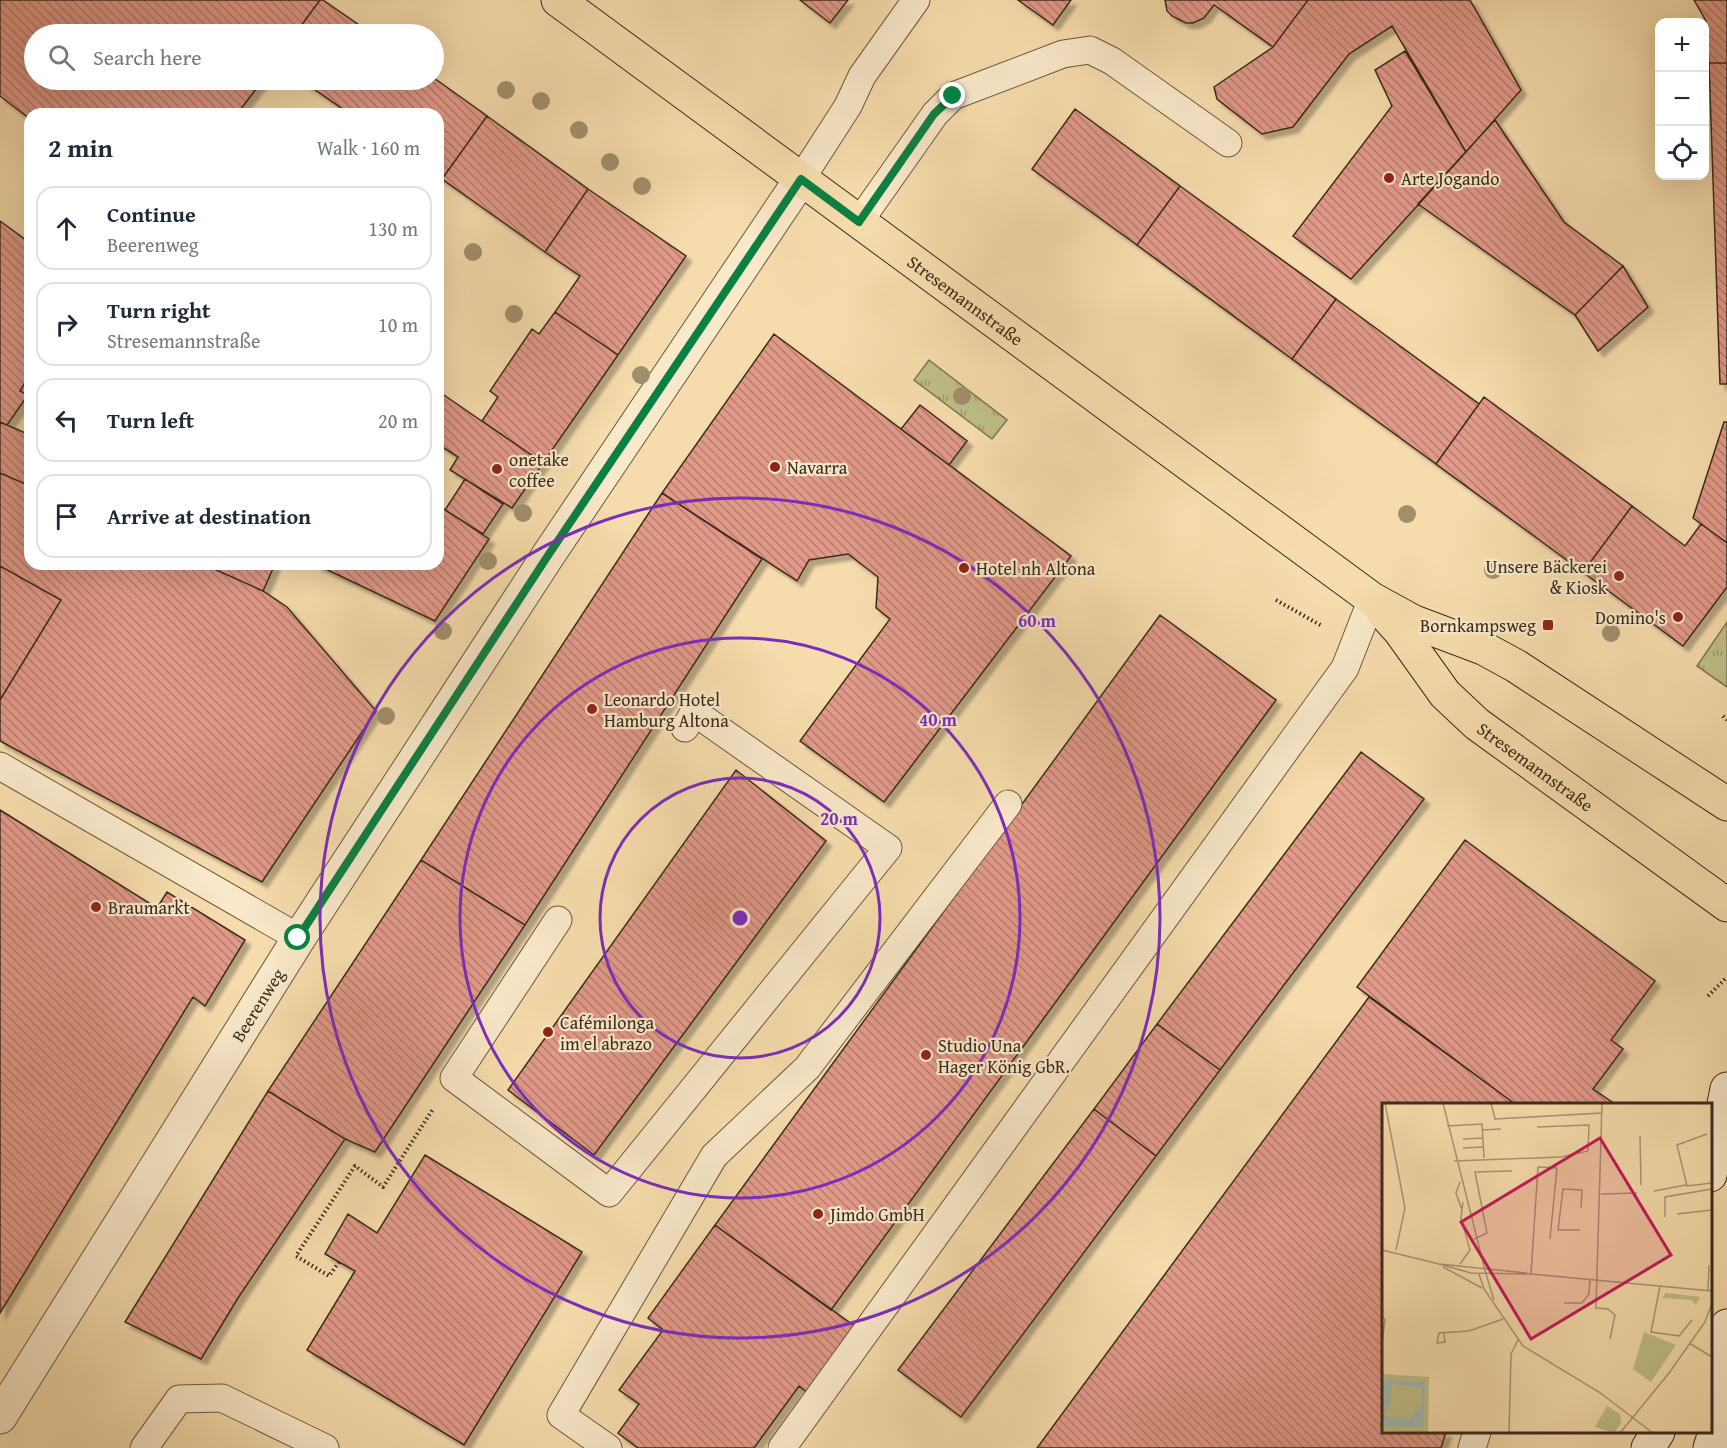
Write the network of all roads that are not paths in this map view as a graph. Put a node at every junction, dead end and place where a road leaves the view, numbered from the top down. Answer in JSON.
{"nodes":[{"id":1,"x":558,"y":0,"type":"edge"},
{"id":2,"x":916,"y":0,"type":"edge"},
{"id":3,"x":1228,"y":143,"type":"dead end"},
{"id":4,"x":801,"y":179,"type":"junction"},
{"id":5,"x":859,"y":222,"type":"junction"},
{"id":6,"x":1372,"y":599,"type":"junction"},
{"id":7,"x":685,"y":728,"type":"dead end"},
{"id":8,"x":0,"y":766,"type":"edge"},
{"id":9,"x":1008,"y":804,"type":"dead end"},
{"id":10,"x":1727,"y":804,"type":"edge"},
{"id":11,"x":1727,"y":905,"type":"edge"},
{"id":12,"x":558,"y":920,"type":"dead end"},
{"id":13,"x":298,"y":938,"type":"junction"},
{"id":14,"x":1727,"y":1089,"type":"edge"},
{"id":15,"x":1717,"y":1161,"type":"edge"},
{"id":16,"x":1720,"y":1338,"type":"edge"},
{"id":17,"x":0,"y":1417,"type":"edge"},
{"id":18,"x":1476,"y":1433,"type":"edge"},
{"id":19,"x":1633,"y":1433,"type":"edge"},
{"id":20,"x":1657,"y":1433,"type":"edge"},
{"id":21,"x":144,"y":1448,"type":"edge"},
{"id":22,"x":325,"y":1448,"type":"edge"},
{"id":23,"x":608,"y":1448,"type":"edge"},
{"id":24,"x":782,"y":1448,"type":"edge"},
{"id":25,"x":1472,"y":1448,"type":"edge"},
{"id":26,"x":1629,"y":1448,"type":"edge"},
{"id":27,"x":1648,"y":1448,"type":"edge"},
{"id":28,"x":1710,"y":1448,"type":"edge"}],
"edges":[{"from":1,"to":4,"type":"main road","name":"Stresemannstraße"},
{"from":2,"to":4,"type":"lane"},
{"from":3,"to":5,"type":"lane"},
{"from":4,"to":5,"type":"main road","name":"Stresemannstraße"},
{"from":4,"to":13,"type":"street","name":"Beerenweg"},
{"from":5,"to":6,"type":"main road","name":"Stresemannstraße"},
{"from":6,"to":10,"type":"main road","name":"Stresemannstraße"},
{"from":6,"to":11,"type":"main road","name":"Stresemannstraße"},
{"from":6,"to":24,"type":"lane"},
{"from":7,"to":12,"type":"lane"},
{"from":8,"to":13,"type":"lane"},
{"from":9,"to":23,"type":"lane"},
{"from":13,"to":17,"type":"street","name":"Beerenweg"},
{"from":14,"to":15,"type":"street"},
{"from":16,"to":28,"type":"street"},
{"from":18,"to":25,"type":"lane"},
{"from":19,"to":26,"type":"street"},
{"from":20,"to":27,"type":"street"},
{"from":21,"to":22,"type":"lane"}]}
